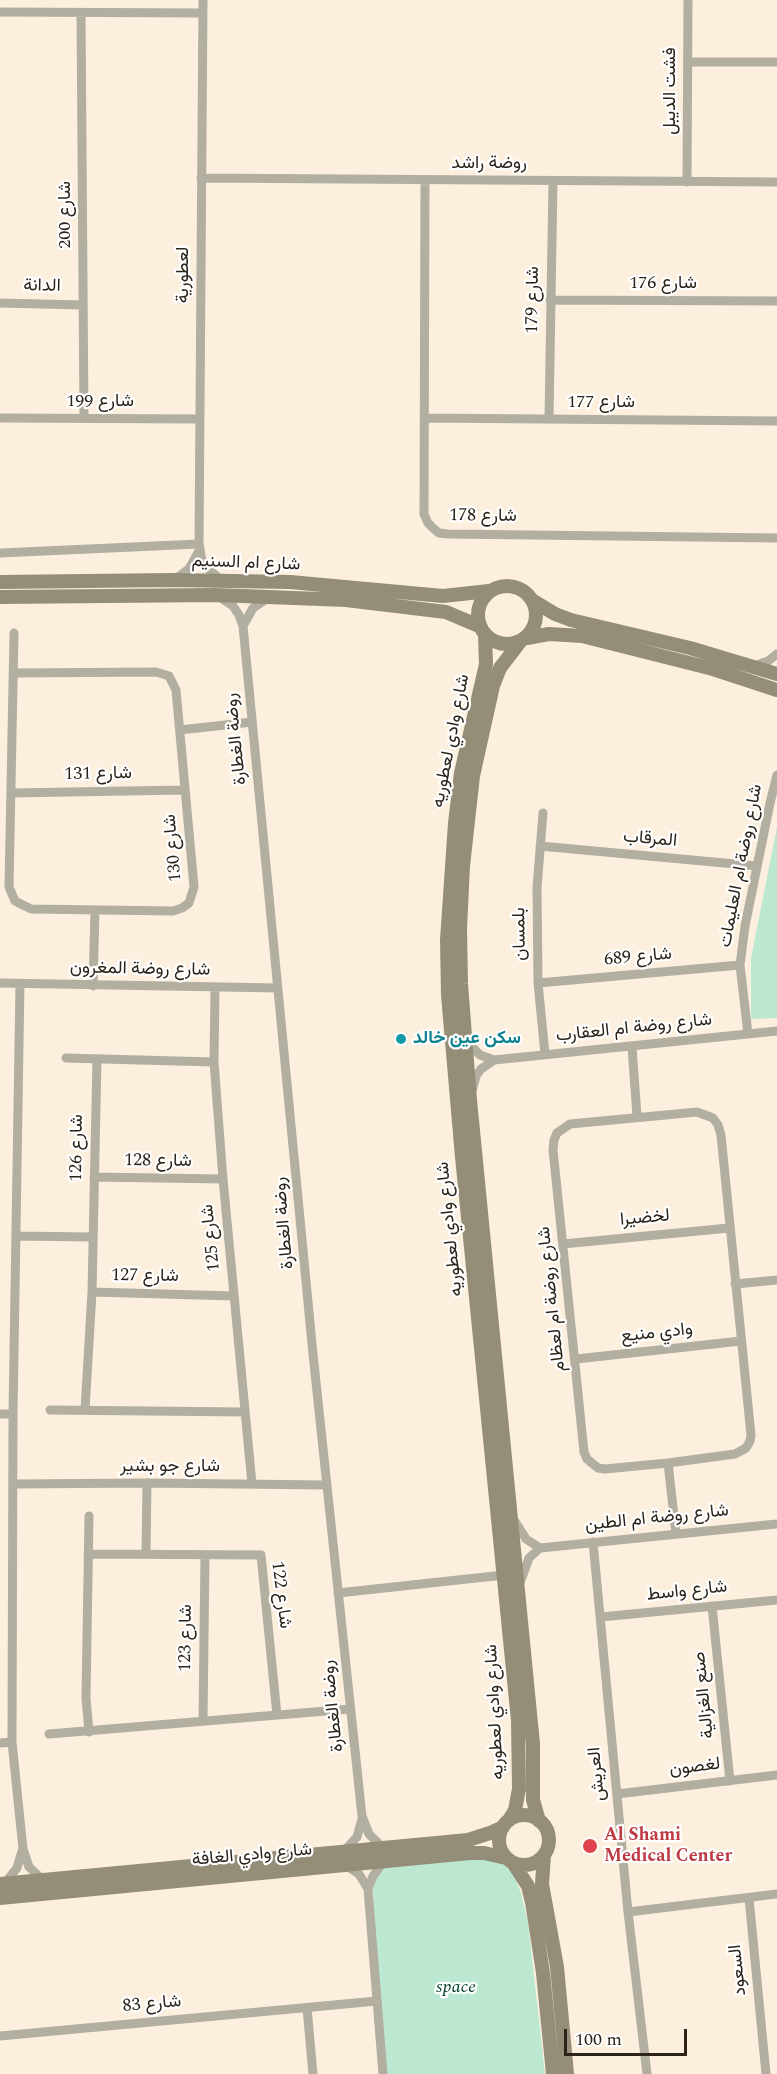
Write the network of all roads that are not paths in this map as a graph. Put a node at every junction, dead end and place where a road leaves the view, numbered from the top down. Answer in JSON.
{"nodes":[{"id":1,"x":203,"y":0,"type":"edge"},
{"id":2,"x":688,"y":0,"type":"edge"},
{"id":3,"x":0,"y":12,"type":"edge"},
{"id":4,"x":81,"y":12,"type":"junction"},
{"id":5,"x":202,"y":13,"type":"junction"},
{"id":6,"x":688,"y":62,"type":"junction"},
{"id":7,"x":777,"y":62,"type":"edge"},
{"id":8,"x":201,"y":178,"type":"junction"},
{"id":9,"x":425,"y":180,"type":"junction"},
{"id":10,"x":553,"y":181,"type":"junction"},
{"id":11,"x":687,"y":182,"type":"junction"},
{"id":12,"x":777,"y":182,"type":"edge"},
{"id":13,"x":550,"y":300,"type":"junction"},
{"id":14,"x":777,"y":301,"type":"edge"},
{"id":15,"x":0,"y":303,"type":"edge"},
{"id":16,"x":83,"y":305,"type":"junction"},
{"id":17,"x":0,"y":418,"type":"edge"},
{"id":18,"x":84,"y":418,"type":"junction"},
{"id":19,"x":426,"y":418,"type":"junction"},
{"id":20,"x":200,"y":419,"type":"junction"},
{"id":21,"x":549,"y":419,"type":"junction"},
{"id":22,"x":777,"y":421,"type":"edge"},
{"id":23,"x":777,"y":538,"type":"edge"},
{"id":24,"x":199,"y":547,"type":"junction"},
{"id":25,"x":0,"y":553,"type":"edge"},
{"id":26,"x":173,"y":580,"type":"junction"},
{"id":27,"x":222,"y":581,"type":"junction"},
{"id":28,"x":0,"y":582,"type":"edge"},
{"id":29,"x":489,"y":591,"type":"junction"},
{"id":30,"x":216,"y":595,"type":"junction"},
{"id":31,"x":0,"y":597,"type":"edge"},
{"id":32,"x":270,"y":597,"type":"junction"},
{"id":33,"x":532,"y":600,"type":"junction"},
{"id":34,"x":243,"y":626,"type":"junction"},
{"id":35,"x":482,"y":631,"type":"junction"},
{"id":36,"x":14,"y":633,"type":"dead end"},
{"id":37,"x":523,"y":640,"type":"junction"},
{"id":38,"x":777,"y":654,"type":"edge"},
{"id":39,"x":753,"y":666,"type":"junction"},
{"id":40,"x":14,"y":673,"type":"junction"},
{"id":41,"x":777,"y":674,"type":"edge"},
{"id":42,"x":777,"y":690,"type":"edge"},
{"id":43,"x":252,"y":722,"type":"junction"},
{"id":44,"x":180,"y":729,"type":"junction"},
{"id":45,"x":777,"y":775,"type":"edge"},
{"id":46,"x":185,"y":790,"type":"junction"},
{"id":47,"x":12,"y":793,"type":"junction"},
{"id":48,"x":543,"y":813,"type":"dead end"},
{"id":49,"x":540,"y":846,"type":"junction"},
{"id":50,"x":0,"y":851,"type":"edge"},
{"id":51,"x":10,"y":851,"type":"junction"},
{"id":52,"x":757,"y":866,"type":"junction"},
{"id":53,"x":95,"y":911,"type":"junction"},
{"id":54,"x":740,"y":965,"type":"junction"},
{"id":55,"x":0,"y":983,"type":"edge"},
{"id":56,"x":538,"y":983,"type":"junction"},
{"id":57,"x":20,"y":984,"type":"junction"},
{"id":58,"x":93,"y":986,"type":"junction"},
{"id":59,"x":215,"y":988,"type":"junction"},
{"id":60,"x":279,"y":988,"type":"junction"},
{"id":61,"x":464,"y":1030,"type":"junction"},
{"id":62,"x":777,"y":1031,"type":"edge"},
{"id":63,"x":748,"y":1034,"type":"junction"},
{"id":64,"x":632,"y":1047,"type":"junction"},
{"id":65,"x":545,"y":1054,"type":"junction"},
{"id":66,"x":66,"y":1058,"type":"dead end"},
{"id":67,"x":97,"y":1059,"type":"junction"},
{"id":68,"x":494,"y":1060,"type":"junction"},
{"id":69,"x":214,"y":1062,"type":"junction"},
{"id":70,"x":470,"y":1100,"type":"junction"},
{"id":71,"x":637,"y":1116,"type":"junction"},
{"id":72,"x":94,"y":1177,"type":"junction"},
{"id":73,"x":223,"y":1179,"type":"junction"},
{"id":74,"x":729,"y":1228,"type":"junction"},
{"id":75,"x":17,"y":1236,"type":"junction"},
{"id":76,"x":92,"y":1237,"type":"junction"},
{"id":77,"x":563,"y":1244,"type":"junction"},
{"id":78,"x":777,"y":1280,"type":"edge"},
{"id":79,"x":735,"y":1284,"type":"junction"},
{"id":80,"x":92,"y":1292,"type":"junction"},
{"id":81,"x":234,"y":1296,"type":"junction"},
{"id":82,"x":741,"y":1341,"type":"junction"},
{"id":83,"x":576,"y":1359,"type":"junction"},
{"id":84,"x":50,"y":1410,"type":"dead end"},
{"id":85,"x":85,"y":1410,"type":"junction"},
{"id":86,"x":245,"y":1412,"type":"junction"},
{"id":87,"x":0,"y":1414,"type":"edge"},
{"id":88,"x":13,"y":1414,"type":"junction"},
{"id":89,"x":668,"y":1463,"type":"junction"},
{"id":90,"x":147,"y":1483,"type":"junction"},
{"id":91,"x":13,"y":1484,"type":"junction"},
{"id":92,"x":252,"y":1484,"type":"junction"},
{"id":93,"x":327,"y":1485,"type":"junction"},
{"id":94,"x":512,"y":1515,"type":"junction"},
{"id":95,"x":89,"y":1516,"type":"dead end"},
{"id":96,"x":777,"y":1524,"type":"edge"},
{"id":97,"x":676,"y":1534,"type":"junction"},
{"id":98,"x":593,"y":1542,"type":"junction"},
{"id":99,"x":540,"y":1548,"type":"junction"},
{"id":100,"x":88,"y":1554,"type":"junction"},
{"id":101,"x":146,"y":1554,"type":"junction"},
{"id":102,"x":205,"y":1555,"type":"junction"},
{"id":103,"x":504,"y":1575,"type":"junction"},
{"id":104,"x":519,"y":1590,"type":"junction"},
{"id":105,"x":338,"y":1593,"type":"junction"},
{"id":106,"x":777,"y":1600,"type":"edge"},
{"id":107,"x":712,"y":1606,"type":"junction"},
{"id":108,"x":601,"y":1617,"type":"junction"},
{"id":109,"x":350,"y":1709,"type":"junction"},
{"id":110,"x":277,"y":1714,"type":"junction"},
{"id":111,"x":203,"y":1721,"type":"junction"},
{"id":112,"x":89,"y":1732,"type":"junction"},
{"id":113,"x":49,"y":1734,"type":"dead end"},
{"id":114,"x":12,"y":1742,"type":"junction"},
{"id":115,"x":0,"y":1743,"type":"edge"},
{"id":116,"x":777,"y":1775,"type":"edge"},
{"id":117,"x":730,"y":1781,"type":"junction"},
{"id":118,"x":617,"y":1794,"type":"junction"},
{"id":119,"x":362,"y":1816,"type":"junction"},
{"id":120,"x":539,"y":1821,"type":"junction"},
{"id":121,"x":506,"y":1823,"type":"junction"},
{"id":122,"x":23,"y":1849,"type":"junction"},
{"id":123,"x":384,"y":1854,"type":"junction"},
{"id":124,"x":544,"y":1856,"type":"junction"},
{"id":125,"x":344,"y":1859,"type":"junction"},
{"id":126,"x":510,"y":1861,"type":"junction"},
{"id":127,"x":43,"y":1880,"type":"junction"},
{"id":128,"x":3,"y":1884,"type":"edge"},
{"id":129,"x":368,"y":1888,"type":"junction"},
{"id":130,"x":777,"y":1894,"type":"edge"},
{"id":131,"x":0,"y":1898,"type":"edge"},
{"id":132,"x":748,"y":1898,"type":"junction"},
{"id":133,"x":628,"y":1912,"type":"junction"},
{"id":134,"x":377,"y":2001,"type":"junction"},
{"id":135,"x":307,"y":2008,"type":"junction"},
{"id":136,"x":0,"y":2036,"type":"edge"},
{"id":137,"x":313,"y":2074,"type":"edge"},
{"id":138,"x":383,"y":2074,"type":"edge"},
{"id":139,"x":553,"y":2074,"type":"edge"},
{"id":140,"x":567,"y":2074,"type":"edge"},
{"id":141,"x":647,"y":2074,"type":"edge"},
{"id":142,"x":766,"y":2074,"type":"edge"}],
"edges":[{"from":1,"to":5,"type":"street","name":"لعطورية"},
{"from":2,"to":6,"type":"street","name":"فشت الديبل"},
{"from":3,"to":4,"type":"street"},
{"from":4,"to":5,"type":"street"},
{"from":4,"to":16,"type":"street","name":"شارع 200"},
{"from":5,"to":8,"type":"street","name":"لعطورية"},
{"from":6,"to":7,"type":"street"},
{"from":6,"to":11,"type":"street","name":"فشت الديبل"},
{"from":8,"to":9,"type":"street","name":"روضة راشد"},
{"from":8,"to":20,"type":"street","name":"لعطورية"},
{"from":9,"to":10,"type":"street","name":"روضة راشد"},
{"from":9,"to":19,"type":"street","name":"شارع 178"},
{"from":10,"to":11,"type":"street","name":"روضة راشد"},
{"from":10,"to":13,"type":"street","name":"شارع 179"},
{"from":11,"to":12,"type":"street","name":"روضة راشد"},
{"from":13,"to":14,"type":"street","name":"شارع 176"},
{"from":13,"to":21,"type":"street","name":"شارع 179"},
{"from":15,"to":16,"type":"street","name":"الدانة"},
{"from":16,"to":18,"type":"street","name":"شارع 200"},
{"from":17,"to":18,"type":"street","name":"شارع 199"},
{"from":18,"to":20,"type":"street","name":"شارع 199"},
{"from":19,"to":21,"type":"street","name":"شارع 177"},
{"from":19,"to":23,"type":"street","name":"شارع 178"},
{"from":20,"to":24,"type":"street","name":"لعطورية"},
{"from":21,"to":22,"type":"street","name":"شارع 177"},
{"from":24,"to":25,"type":"street"},
{"from":24,"to":26,"type":"street"},
{"from":24,"to":27,"type":"street"},
{"from":26,"to":27,"type":"street","name":"شارع ام السنيم"},
{"from":26,"to":28,"type":"street","name":"شارع ام السنيم"},
{"from":27,"to":29,"type":"street","name":"شارع ام السنيم"},
{"from":29,"to":33,"type":"street"},
{"from":29,"to":35,"type":"street"},
{"from":30,"to":31,"type":"street","name":"شارع ام السنيم"},
{"from":30,"to":32,"type":"street","name":"شارع ام السنيم"},
{"from":30,"to":34,"type":"street","name":"روضة الغطارة"},
{"from":32,"to":34,"type":"street"},
{"from":32,"to":35,"type":"street","name":"شارع ام السنيم"},
{"from":33,"to":37,"type":"street"},
{"from":33,"to":39,"type":"street"},
{"from":34,"to":43,"type":"street","name":"روضة الغطارة"},
{"from":35,"to":37,"type":"street"},
{"from":35,"to":103,"type":"street","name":"شارع وادي لعطوريه"},
{"from":36,"to":40,"type":"street","name":"شارع 130"},
{"from":37,"to":42,"type":"street"},
{"from":37,"to":61,"type":"street","name":"شارع وادي لعطوريه"},
{"from":38,"to":39,"type":"street"},
{"from":39,"to":41,"type":"street"},
{"from":40,"to":44,"type":"street","name":"شارع 130"},
{"from":40,"to":47,"type":"street","name":"شارع 130"},
{"from":43,"to":44,"type":"street"},
{"from":43,"to":60,"type":"street","name":"روضة الغطارة"},
{"from":44,"to":46,"type":"street","name":"شارع 130"},
{"from":45,"to":52,"type":"street","name":"شارع روضة ام العليمات"},
{"from":46,"to":47,"type":"street","name":"شارع 131"},
{"from":46,"to":53,"type":"street","name":"شارع 130"},
{"from":47,"to":51,"type":"street","name":"شارع 130"},
{"from":48,"to":49,"type":"street","name":"بلمسان"},
{"from":49,"to":52,"type":"street","name":"المرقاب"},
{"from":49,"to":56,"type":"street","name":"بلمسان"},
{"from":50,"to":51,"type":"street"},
{"from":51,"to":53,"type":"street","name":"شارع 130"},
{"from":52,"to":54,"type":"street","name":"شارع روضة ام العليمات"},
{"from":53,"to":58,"type":"street"},
{"from":54,"to":56,"type":"street","name":"شارع 689"},
{"from":54,"to":63,"type":"street","name":"شارع روضة ام العليمات"},
{"from":55,"to":57,"type":"street","name":"شارع روضة المغرون"},
{"from":56,"to":65,"type":"street","name":"بلمسان"},
{"from":57,"to":58,"type":"street","name":"شارع روضة المغرون"},
{"from":57,"to":75,"type":"street"},
{"from":58,"to":59,"type":"street","name":"شارع روضة المغرون"},
{"from":59,"to":60,"type":"street","name":"شارع روضة المغرون"},
{"from":59,"to":69,"type":"street","name":"شارع 125"},
{"from":60,"to":93,"type":"street","name":"روضة الغطارة"},
{"from":61,"to":68,"type":"street"},
{"from":61,"to":70,"type":"street","name":"شارع وادي لعطوريه"},
{"from":62,"to":63,"type":"street","name":"شارع روضة ام العقارب"},
{"from":63,"to":64,"type":"street","name":"شارع روضة ام العقارب"},
{"from":64,"to":65,"type":"street","name":"شارع روضة ام العقارب"},
{"from":64,"to":71,"type":"street"},
{"from":65,"to":68,"type":"street","name":"شارع روضة ام العقارب"},
{"from":66,"to":67,"type":"street"},
{"from":67,"to":69,"type":"street"},
{"from":67,"to":72,"type":"street","name":"شارع 126"},
{"from":68,"to":70,"type":"street"},
{"from":69,"to":73,"type":"street","name":"شارع 125"},
{"from":70,"to":94,"type":"street","name":"شارع وادي لعطوريه"},
{"from":71,"to":74,"type":"street","name":"شارع روضة ام لعظام"},
{"from":71,"to":77,"type":"street","name":"شارع روضة ام لعظام"},
{"from":72,"to":73,"type":"street","name":"شارع 128"},
{"from":72,"to":76,"type":"street","name":"شارع 126"},
{"from":73,"to":81,"type":"street","name":"شارع 125"},
{"from":74,"to":77,"type":"street","name":"لخضيرا"},
{"from":74,"to":79,"type":"street","name":"شارع روضة ام لعظام"},
{"from":75,"to":76,"type":"street"},
{"from":75,"to":88,"type":"street"},
{"from":76,"to":80,"type":"street","name":"شارع 126"},
{"from":77,"to":83,"type":"street","name":"شارع روضة ام لعظام"},
{"from":78,"to":79,"type":"street"},
{"from":79,"to":82,"type":"street","name":"شارع روضة ام لعظام"},
{"from":80,"to":81,"type":"street","name":"شارع 127"},
{"from":80,"to":85,"type":"street","name":"شارع 126"},
{"from":81,"to":86,"type":"street","name":"شارع 125"},
{"from":82,"to":83,"type":"street","name":"وادي منيع"},
{"from":82,"to":89,"type":"street","name":"شارع روضة ام لعظام"},
{"from":83,"to":89,"type":"street","name":"شارع روضة ام لعظام"},
{"from":84,"to":85,"type":"street"},
{"from":85,"to":86,"type":"street"},
{"from":86,"to":92,"type":"street","name":"شارع 125"},
{"from":87,"to":88,"type":"street"},
{"from":88,"to":91,"type":"street"},
{"from":89,"to":97,"type":"street"},
{"from":90,"to":91,"type":"street","name":"شارع جو بشير"},
{"from":90,"to":92,"type":"street","name":"شارع جو بشير"},
{"from":90,"to":101,"type":"street"},
{"from":91,"to":114,"type":"street"},
{"from":92,"to":93,"type":"street","name":"شارع جو بشير"},
{"from":93,"to":105,"type":"street","name":"روضة الغطارة"},
{"from":94,"to":99,"type":"street"},
{"from":94,"to":104,"type":"street","name":"شارع وادي لعطوريه"},
{"from":95,"to":100,"type":"street"},
{"from":96,"to":97,"type":"street","name":"شارع روضة ام الطين"},
{"from":97,"to":98,"type":"street","name":"شارع روضة ام الطين"},
{"from":98,"to":99,"type":"street","name":"شارع روضة ام الطين"},
{"from":98,"to":108,"type":"street","name":"العريش"},
{"from":99,"to":104,"type":"street"},
{"from":100,"to":101,"type":"street","name":"شارع 122"},
{"from":100,"to":112,"type":"street"},
{"from":101,"to":102,"type":"street","name":"شارع 122"},
{"from":102,"to":110,"type":"street","name":"شارع 122"},
{"from":102,"to":111,"type":"street","name":"شارع 123"},
{"from":103,"to":105,"type":"street"},
{"from":103,"to":121,"type":"street","name":"شارع وادي لعطوريه"},
{"from":104,"to":120,"type":"street","name":"شارع وادي لعطوريه"},
{"from":105,"to":109,"type":"street","name":"روضة الغطارة"},
{"from":106,"to":107,"type":"street","name":"شارع واسط"},
{"from":107,"to":108,"type":"street","name":"شارع واسط"},
{"from":107,"to":117,"type":"street","name":"صنع الغزالية"},
{"from":108,"to":118,"type":"street","name":"العريش"},
{"from":109,"to":110,"type":"street"},
{"from":109,"to":119,"type":"street","name":"روضة الغطارة"},
{"from":110,"to":111,"type":"street"},
{"from":111,"to":112,"type":"street"},
{"from":112,"to":113,"type":"street"},
{"from":114,"to":115,"type":"street"},
{"from":114,"to":122,"type":"street"},
{"from":116,"to":117,"type":"street","name":"لغصون"},
{"from":117,"to":118,"type":"street","name":"لغصون"},
{"from":118,"to":133,"type":"street","name":"العريش"},
{"from":119,"to":123,"type":"street","name":"روضة الغطارة"},
{"from":119,"to":125,"type":"street","name":"روضة الغطارة"},
{"from":120,"to":121,"type":"street"},
{"from":120,"to":124,"type":"street"},
{"from":121,"to":123,"type":"street","name":"شارع وادي الغافة"},
{"from":121,"to":126,"type":"street"},
{"from":122,"to":127,"type":"street"},
{"from":122,"to":128,"type":"street"},
{"from":123,"to":125,"type":"street","name":"شارع وادي الغافة"},
{"from":123,"to":126,"type":"street","name":"شارع وادي الغافة"},
{"from":123,"to":129,"type":"street"},
{"from":124,"to":126,"type":"street"},
{"from":124,"to":140,"type":"street"},
{"from":125,"to":127,"type":"street","name":"شارع وادي الغافة"},
{"from":125,"to":129,"type":"street"},
{"from":125,"to":131,"type":"street","name":"شارع وادي الغافة"},
{"from":126,"to":139,"type":"street"},
{"from":127,"to":128,"type":"street","name":"شارع وادي الغافة"},
{"from":129,"to":134,"type":"street"},
{"from":130,"to":132,"type":"street"},
{"from":132,"to":133,"type":"street"},
{"from":132,"to":142,"type":"street","name":"السعود"},
{"from":133,"to":141,"type":"street","name":"العريش"},
{"from":134,"to":135,"type":"street","name":"شارع 83"},
{"from":134,"to":138,"type":"street"},
{"from":135,"to":136,"type":"street","name":"شارع 83"},
{"from":135,"to":137,"type":"street"}]}
